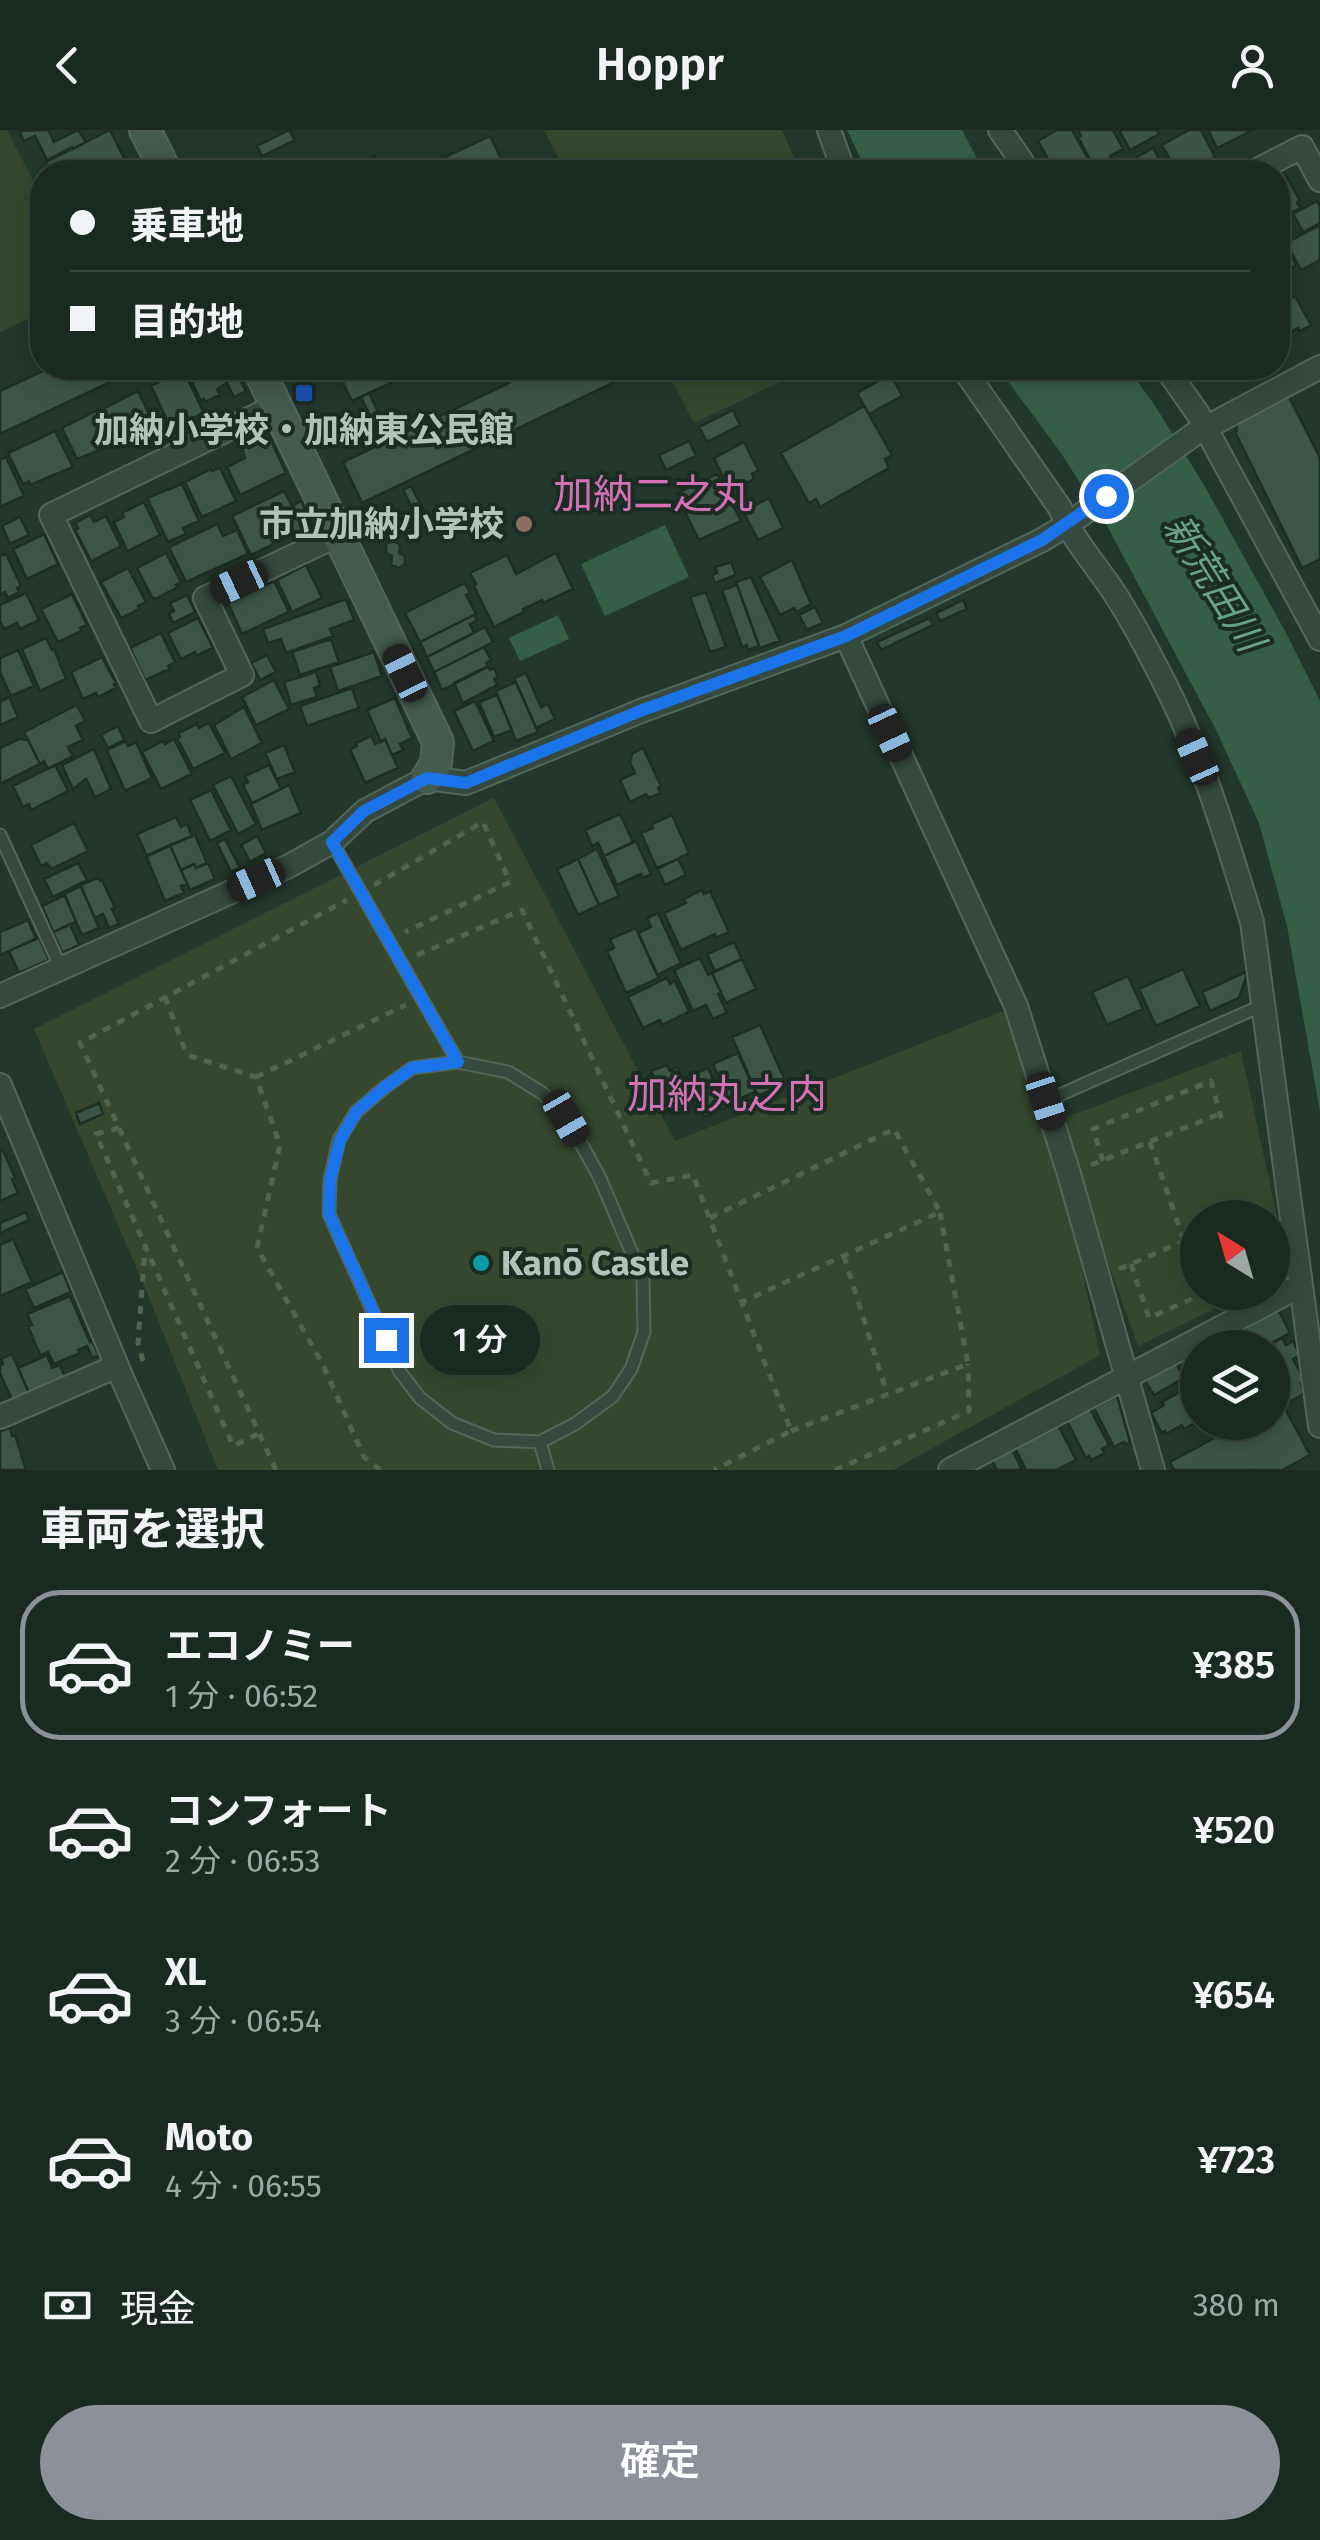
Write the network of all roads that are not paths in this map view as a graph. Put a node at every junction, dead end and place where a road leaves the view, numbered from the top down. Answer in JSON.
{"nodes":[{"id":1,"x":145,"y":130,"type":"edge"},
{"id":2,"x":829,"y":130,"type":"edge"},
{"id":3,"x":1003,"y":131,"type":"edge"},
{"id":4,"x":160,"y":160,"type":"edge"},
{"id":5,"x":840,"y":160,"type":"edge"},
{"id":6,"x":1021,"y":160,"type":"edge"},
{"id":7,"x":1277,"y":160,"type":"edge"},
{"id":8,"x":1320,"y":180,"type":"edge"},
{"id":9,"x":1320,"y":367,"type":"edge"},
{"id":10,"x":264,"y":380,"type":"edge"},
{"id":11,"x":971,"y":380,"type":"edge"},
{"id":12,"x":1173,"y":380,"type":"edge"},
{"id":13,"x":276,"y":406,"type":"junction"},
{"id":14,"x":1201,"y":430,"type":"junction"},
{"id":15,"x":1072,"y":521,"type":"junction"},
{"id":16,"x":338,"y":535,"type":"junction"},
{"id":17,"x":846,"y":636,"type":"junction"},
{"id":18,"x":1320,"y":639,"type":"edge"},
{"id":19,"x":427,"y":778,"type":"junction"},
{"id":20,"x":0,"y":835,"type":"edge"},
{"id":21,"x":332,"y":842,"type":"junction"},
{"id":22,"x":60,"y":968,"type":"junction"},
{"id":23,"x":0,"y":996,"type":"edge"},
{"id":24,"x":1263,"y":1005,"type":"junction"},
{"id":25,"x":458,"y":1062,"type":"junction"},
{"id":26,"x":0,"y":1085,"type":"edge"},
{"id":27,"x":1046,"y":1101,"type":"junction"},
{"id":28,"x":1300,"y":1286,"type":"junction"},
{"id":29,"x":120,"y":1372,"type":"junction"},
{"id":30,"x":1127,"y":1378,"type":"junction"},
{"id":31,"x":0,"y":1417,"type":"edge"},
{"id":32,"x":1320,"y":1426,"type":"edge"},
{"id":33,"x":540,"y":1442,"type":"junction"},
{"id":34,"x":163,"y":1470,"type":"edge"},
{"id":35,"x":548,"y":1470,"type":"edge"},
{"id":36,"x":950,"y":1470,"type":"edge"},
{"id":37,"x":1153,"y":1470,"type":"edge"}],
"edges":[{"from":1,"to":4,"type":"street"},
{"from":2,"to":5,"type":"street"},
{"from":3,"to":6,"type":"street"},
{"from":7,"to":8,"type":"street"},
{"from":9,"to":14,"type":"street"},
{"from":10,"to":13,"type":"street"},
{"from":11,"to":15,"type":"street"},
{"from":12,"to":14,"type":"street"},
{"from":13,"to":16,"type":"street"},
{"from":13,"to":16,"type":"street"},
{"from":14,"to":15,"type":"street"},
{"from":14,"to":18,"type":"street"},
{"from":15,"to":17,"type":"street"},
{"from":15,"to":24,"type":"street"},
{"from":16,"to":19,"type":"street"},
{"from":17,"to":19,"type":"street"},
{"from":17,"to":27,"type":"street"},
{"from":19,"to":21,"type":"street"},
{"from":20,"to":22,"type":"lane"},
{"from":21,"to":22,"type":"street"},
{"from":21,"to":25,"type":"lane"},
{"from":22,"to":23,"type":"street"},
{"from":24,"to":27,"type":"lane"},
{"from":24,"to":28,"type":"street"},
{"from":25,"to":33,"type":"lane"},
{"from":25,"to":33,"type":"lane"},
{"from":26,"to":29,"type":"street"},
{"from":27,"to":30,"type":"street"},
{"from":28,"to":30,"type":"street"},
{"from":28,"to":32,"type":"street"},
{"from":29,"to":31,"type":"street"},
{"from":29,"to":34,"type":"street"},
{"from":30,"to":36,"type":"street"},
{"from":30,"to":37,"type":"street"},
{"from":33,"to":35,"type":"lane"}]}
